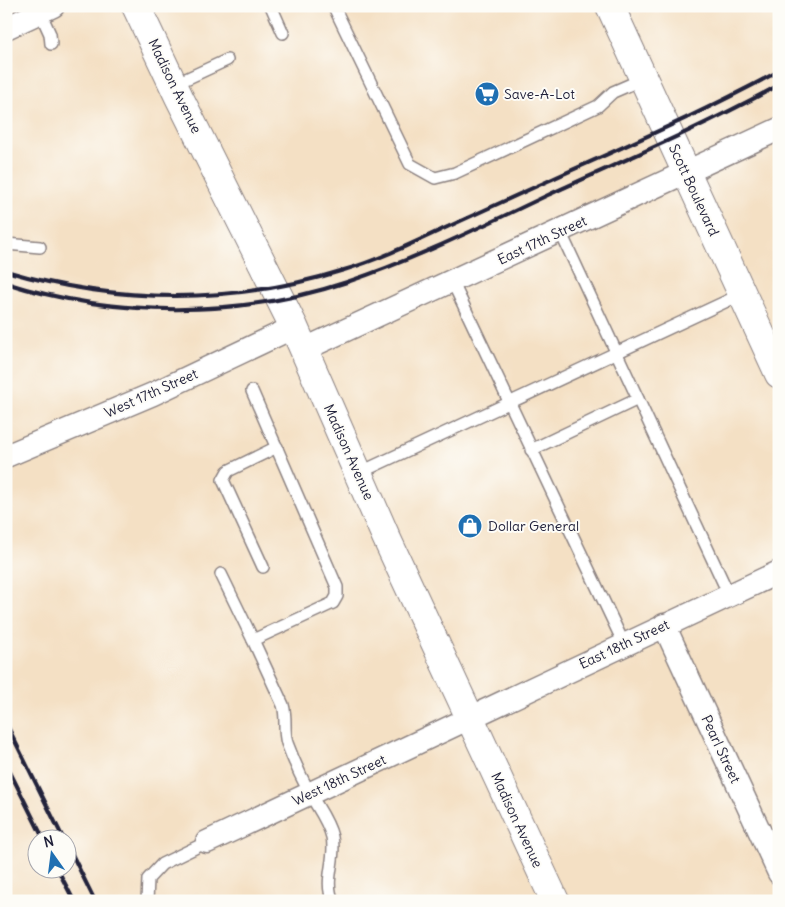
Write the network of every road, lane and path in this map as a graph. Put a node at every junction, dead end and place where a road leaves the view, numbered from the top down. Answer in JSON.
{"nodes":[{"id":1,"x":136,"y":6,"type":"edge"},
{"id":2,"x":271,"y":6,"type":"edge"},
{"id":3,"x":610,"y":6,"type":"edge"},
{"id":4,"x":47,"y":9,"type":"edge"},
{"id":5,"x":335,"y":9,"type":"dead end"},
{"id":6,"x":6,"y":28,"type":"edge"},
{"id":7,"x":283,"y":33,"type":"dead end"},
{"id":8,"x":51,"y":44,"type":"dead end"},
{"id":9,"x":227,"y":60,"type":"dead end"},
{"id":10,"x":645,"y":79,"type":"junction"},
{"id":11,"x":174,"y":85,"type":"junction"},
{"id":12,"x":779,"y":130,"type":"edge"},
{"id":13,"x":686,"y":172,"type":"junction"},
{"id":14,"x":560,"y":231,"type":"junction"},
{"id":15,"x":6,"y":244,"type":"edge"},
{"id":16,"x":40,"y":247,"type":"dead end"},
{"id":17,"x":452,"y":282,"type":"junction"},
{"id":18,"x":742,"y":294,"type":"junction"},
{"id":19,"x":300,"y":338,"type":"junction"},
{"id":20,"x":617,"y":352,"type":"junction"},
{"id":21,"x":779,"y":374,"type":"edge"},
{"id":22,"x":252,"y":391,"type":"dead end"},
{"id":23,"x":638,"y":399,"type":"junction"},
{"id":24,"x":508,"y":403,"type":"junction"},
{"id":25,"x":277,"y":447,"type":"junction"},
{"id":26,"x":531,"y":450,"type":"junction"},
{"id":27,"x":6,"y":456,"type":"edge"},
{"id":28,"x":358,"y":473,"type":"junction"},
{"id":29,"x":263,"y":567,"type":"dead end"},
{"id":30,"x":779,"y":572,"type":"edge"},
{"id":31,"x":221,"y":574,"type":"dead end"},
{"id":32,"x":730,"y":595,"type":"junction"},
{"id":33,"x":664,"y":625,"type":"junction"},
{"id":34,"x":253,"y":640,"type":"junction"},
{"id":35,"x":624,"y":644,"type":"junction"},
{"id":36,"x":471,"y":719,"type":"junction"},
{"id":37,"x":310,"y":794,"type":"junction"},
{"id":38,"x":207,"y":842,"type":"joint"},
{"id":39,"x":779,"y":873,"type":"edge"},
{"id":40,"x":147,"y":901,"type":"edge"},
{"id":41,"x":333,"y":901,"type":"edge"},
{"id":42,"x":554,"y":901,"type":"edge"}],
"edges":[{"from":1,"to":11,"type":"main road","name":"Madison Avenue"},
{"from":2,"to":7,"type":"lane"},
{"from":3,"to":10,"type":"main road","name":"Scott Boulevard"},
{"from":4,"to":6,"type":"street"},
{"from":4,"to":8,"type":"lane"},
{"from":5,"to":10,"type":"lane"},
{"from":9,"to":11,"type":"lane"},
{"from":10,"to":13,"type":"main road","name":"Scott Boulevard"},
{"from":11,"to":19,"type":"main road","name":"Madison Avenue"},
{"from":12,"to":13,"type":"street","name":"East 17th Street"},
{"from":13,"to":14,"type":"street","name":"East 17th Street"},
{"from":13,"to":18,"type":"main road","name":"Scott Boulevard"},
{"from":14,"to":17,"type":"street","name":"East 17th Street"},
{"from":14,"to":20,"type":"lane"},
{"from":15,"to":16,"type":"lane"},
{"from":17,"to":19,"type":"street","name":"East 17th Street"},
{"from":17,"to":24,"type":"lane"},
{"from":18,"to":20,"type":"lane"},
{"from":18,"to":21,"type":"main road","name":"Scott Boulevard"},
{"from":19,"to":27,"type":"street","name":"West 17th Street"},
{"from":19,"to":28,"type":"main road","name":"Madison Avenue"},
{"from":20,"to":23,"type":"lane"},
{"from":20,"to":24,"type":"lane"},
{"from":22,"to":25,"type":"lane"},
{"from":23,"to":26,"type":"lane"},
{"from":23,"to":32,"type":"lane"},
{"from":24,"to":26,"type":"lane"},
{"from":24,"to":28,"type":"lane"},
{"from":25,"to":29,"type":"lane"},
{"from":25,"to":34,"type":"lane"},
{"from":26,"to":35,"type":"lane"},
{"from":28,"to":36,"type":"main road","name":"Madison Avenue"},
{"from":30,"to":32,"type":"street","name":"East 18th Street"},
{"from":31,"to":34,"type":"lane"},
{"from":32,"to":33,"type":"street","name":"East 18th Street"},
{"from":33,"to":35,"type":"street","name":"East 18th Street"},
{"from":33,"to":39,"type":"street","name":"Pearl Street"},
{"from":34,"to":37,"type":"lane"},
{"from":35,"to":36,"type":"street","name":"East 18th Street"},
{"from":36,"to":37,"type":"street","name":"West 18th Street"},
{"from":36,"to":42,"type":"main road","name":"Madison Avenue"},
{"from":37,"to":38,"type":"street","name":"West 18th Street"},
{"from":37,"to":41,"type":"lane"},
{"from":38,"to":40,"type":"lane"}]}
